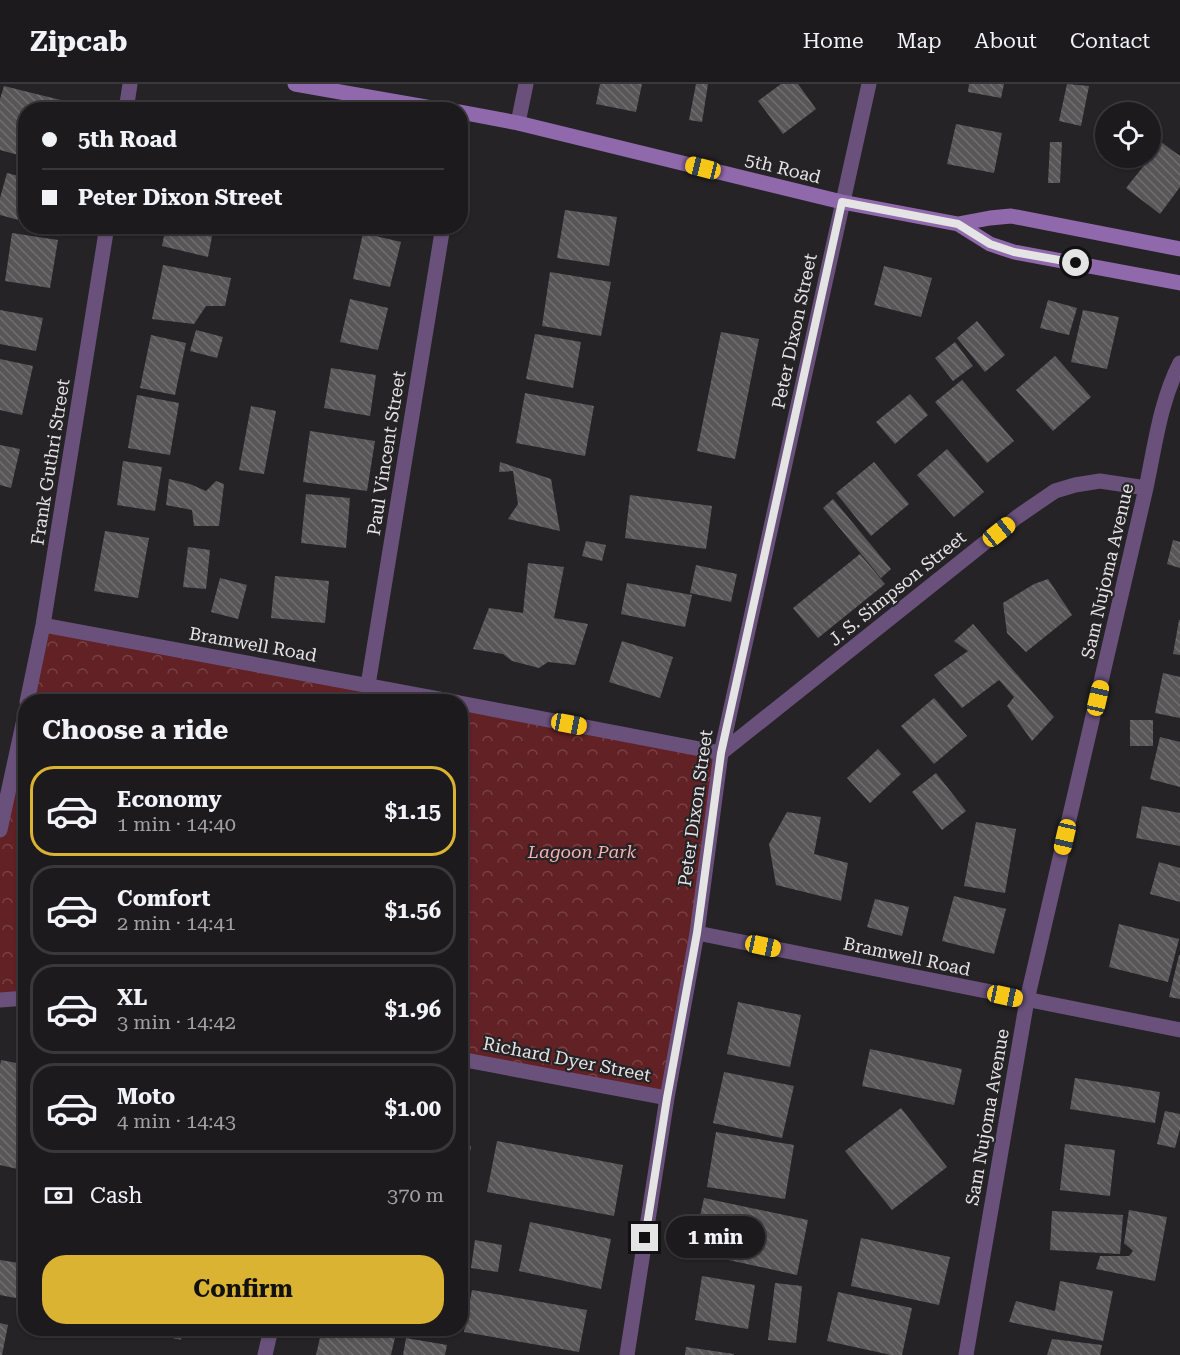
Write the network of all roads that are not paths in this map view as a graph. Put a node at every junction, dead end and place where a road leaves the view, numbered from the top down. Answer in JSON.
{"nodes":[{"id":1,"x":130,"y":84,"type":"edge"},
{"id":2,"x":295,"y":84,"type":"edge"},
{"id":3,"x":525,"y":84,"type":"edge"},
{"id":4,"x":869,"y":84,"type":"edge"},
{"id":5,"x":127,"y":102,"type":"edge"},
{"id":6,"x":397,"y":102,"type":"edge"},
{"id":7,"x":468,"y":116,"type":"edge"},
{"id":8,"x":518,"y":123,"type":"junction"},
{"id":9,"x":842,"y":202,"type":"junction"},
{"id":10,"x":958,"y":224,"type":"junction"},
{"id":11,"x":106,"y":234,"type":"edge"},
{"id":12,"x":442,"y":234,"type":"edge"},
{"id":13,"x":1180,"y":249,"type":"edge"},
{"id":14,"x":1180,"y":283,"type":"edge"},
{"id":15,"x":1180,"y":363,"type":"edge"},
{"id":16,"x":1146,"y":488,"type":"junction"},
{"id":17,"x":44,"y":625,"type":"junction"},
{"id":18,"x":368,"y":685,"type":"junction"},
{"id":19,"x":29,"y":694,"type":"edge"},
{"id":20,"x":415,"y":694,"type":"edge"},
{"id":21,"x":468,"y":705,"type":"edge"},
{"id":22,"x":18,"y":742,"type":"edge"},
{"id":23,"x":721,"y":753,"type":"junction"},
{"id":24,"x":2,"y":807,"type":"edge"},
{"id":25,"x":0,"y":830,"type":"edge"},
{"id":26,"x":697,"y":933,"type":"junction"},
{"id":27,"x":18,"y":999,"type":"edge"},
{"id":28,"x":0,"y":1000,"type":"edge"},
{"id":29,"x":1027,"y":1000,"type":"junction"},
{"id":30,"x":1180,"y":1030,"type":"edge"},
{"id":31,"x":468,"y":1061,"type":"edge"},
{"id":32,"x":667,"y":1098,"type":"junction"},
{"id":33,"x":270,"y":1336,"type":"edge"},
{"id":34,"x":266,"y":1355,"type":"edge"},
{"id":35,"x":627,"y":1355,"type":"edge"},
{"id":36,"x":966,"y":1355,"type":"edge"}],
"edges":[{"from":1,"to":5,"type":"street"},
{"from":2,"to":6,"type":"street"},
{"from":3,"to":8,"type":"street"},
{"from":4,"to":9,"type":"street","name":"Peter Dixon Street"},
{"from":7,"to":8,"type":"street","name":"5th Road"},
{"from":8,"to":9,"type":"street","name":"5th Road"},
{"from":9,"to":10,"type":"street","name":"5th Road"},
{"from":9,"to":23,"type":"street","name":"Peter Dixon Street"},
{"from":10,"to":13,"type":"street","name":"5th Road"},
{"from":10,"to":14,"type":"street","name":"5th Road"},
{"from":11,"to":17,"type":"street","name":"Frank Guthri Street"},
{"from":12,"to":18,"type":"street","name":"Paul Vincent Street"},
{"from":15,"to":16,"type":"street","name":"Sam Nujoma Avenue"},
{"from":16,"to":23,"type":"street","name":"J. S. Simpson Street"},
{"from":16,"to":29,"type":"street","name":"Sam Nujoma Avenue"},
{"from":17,"to":18,"type":"street","name":"Bramwell Road"},
{"from":17,"to":19,"type":"street","name":"Frank Guthri Street"},
{"from":18,"to":20,"type":"street","name":"Bramwell Road"},
{"from":21,"to":23,"type":"street"},
{"from":22,"to":24,"type":"street"},
{"from":23,"to":26,"type":"street","name":"Peter Dixon Street"},
{"from":24,"to":25,"type":"street"},
{"from":26,"to":29,"type":"street","name":"Bramwell Road"},
{"from":26,"to":32,"type":"street","name":"Peter Dixon Street"},
{"from":27,"to":28,"type":"street"},
{"from":29,"to":30,"type":"street","name":"Bramwell Road"},
{"from":29,"to":36,"type":"street","name":"Sam Nujoma Avenue"},
{"from":31,"to":32,"type":"street","name":"Richard Dyer Street"},
{"from":32,"to":35,"type":"street","name":"Peter Dixon Street"},
{"from":33,"to":34,"type":"street"}]}
